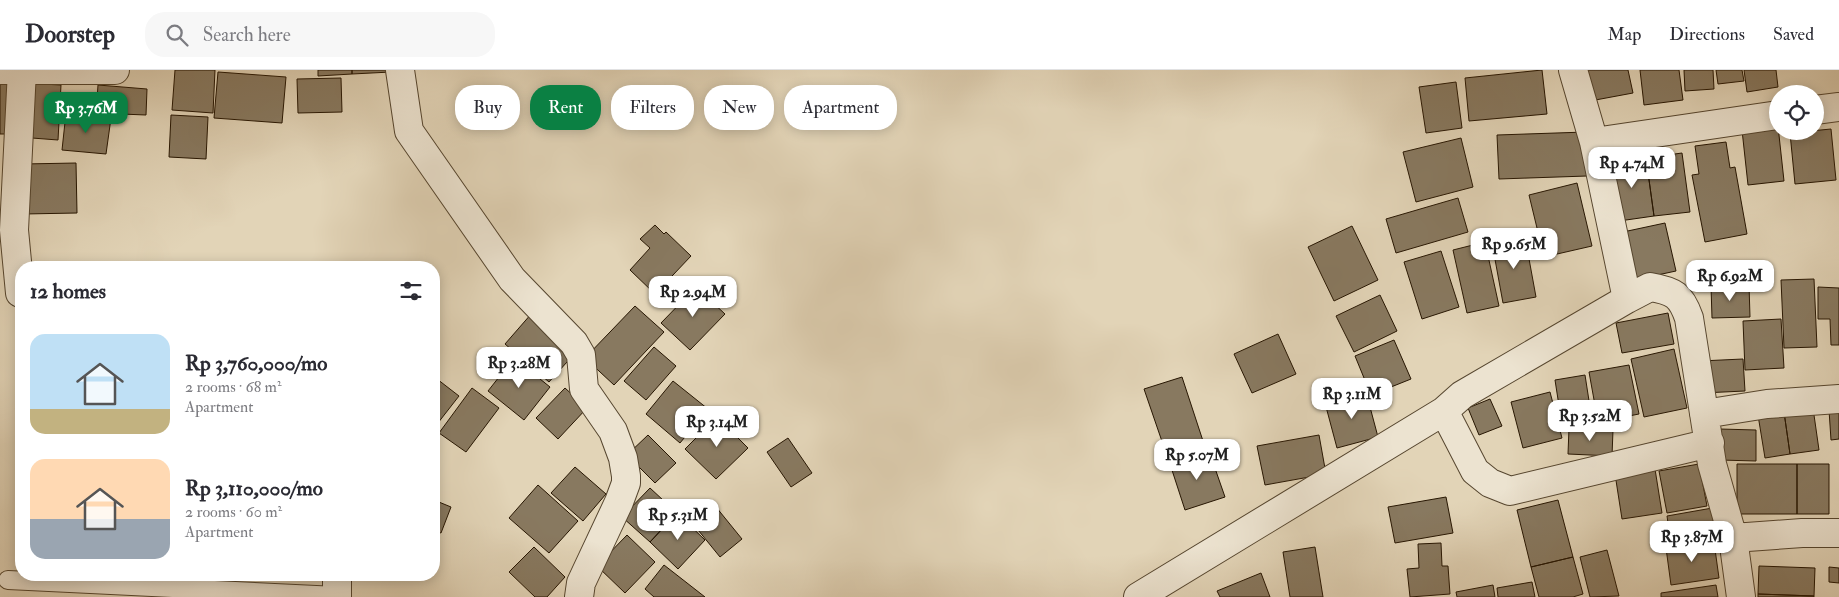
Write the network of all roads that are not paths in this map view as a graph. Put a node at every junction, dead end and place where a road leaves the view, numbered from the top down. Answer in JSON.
{"nodes":[{"id":1,"x":0,"y":70,"type":"edge"},
{"id":2,"x":13,"y":70,"type":"edge"},
{"id":3,"x":22,"y":70,"type":"edge"},
{"id":4,"x":115,"y":70,"type":"edge"},
{"id":5,"x":400,"y":70,"type":"edge"},
{"id":6,"x":1573,"y":70,"type":"edge"},
{"id":7,"x":1839,"y":106,"type":"edge"},
{"id":8,"x":1824,"y":108,"type":"edge"},
{"id":9,"x":1769,"y":116,"type":"edge"},
{"id":10,"x":1594,"y":142,"type":"junction"},
{"id":11,"x":17,"y":261,"type":"edge"},
{"id":12,"x":1627,"y":299,"type":"junction"},
{"id":13,"x":1839,"y":399,"type":"edge"},
{"id":14,"x":1444,"y":411,"type":"junction"},
{"id":15,"x":1704,"y":414,"type":"junction"},
{"id":16,"x":1710,"y":443,"type":"junction"},
{"id":17,"x":1839,"y":533,"type":"edge"},
{"id":18,"x":1733,"y":538,"type":"junction"},
{"id":19,"x":8,"y":580,"type":"dead end"},
{"id":20,"x":15,"y":580,"type":"edge"},
{"id":21,"x":45,"y":581,"type":"edge"},
{"id":22,"x":337,"y":589,"type":"edge"},
{"id":23,"x":579,"y":597,"type":"edge"},
{"id":24,"x":1138,"y":597,"type":"edge"},
{"id":25,"x":1741,"y":597,"type":"edge"}],
"edges":[{"from":1,"to":2,"type":"street"},
{"from":2,"to":3,"type":"street"},
{"from":3,"to":4,"type":"street"},
{"from":3,"to":11,"type":"street"},
{"from":5,"to":23,"type":"street"},
{"from":6,"to":10,"type":"street"},
{"from":7,"to":8,"type":"street"},
{"from":9,"to":10,"type":"street"},
{"from":10,"to":12,"type":"street"},
{"from":12,"to":14,"type":"street"},
{"from":12,"to":15,"type":"street"},
{"from":13,"to":15,"type":"street"},
{"from":14,"to":16,"type":"street"},
{"from":14,"to":24,"type":"street"},
{"from":15,"to":16,"type":"street"},
{"from":16,"to":18,"type":"street"},
{"from":17,"to":18,"type":"street"},
{"from":18,"to":25,"type":"street"},
{"from":19,"to":20,"type":"lane"},
{"from":21,"to":22,"type":"lane"}]}
